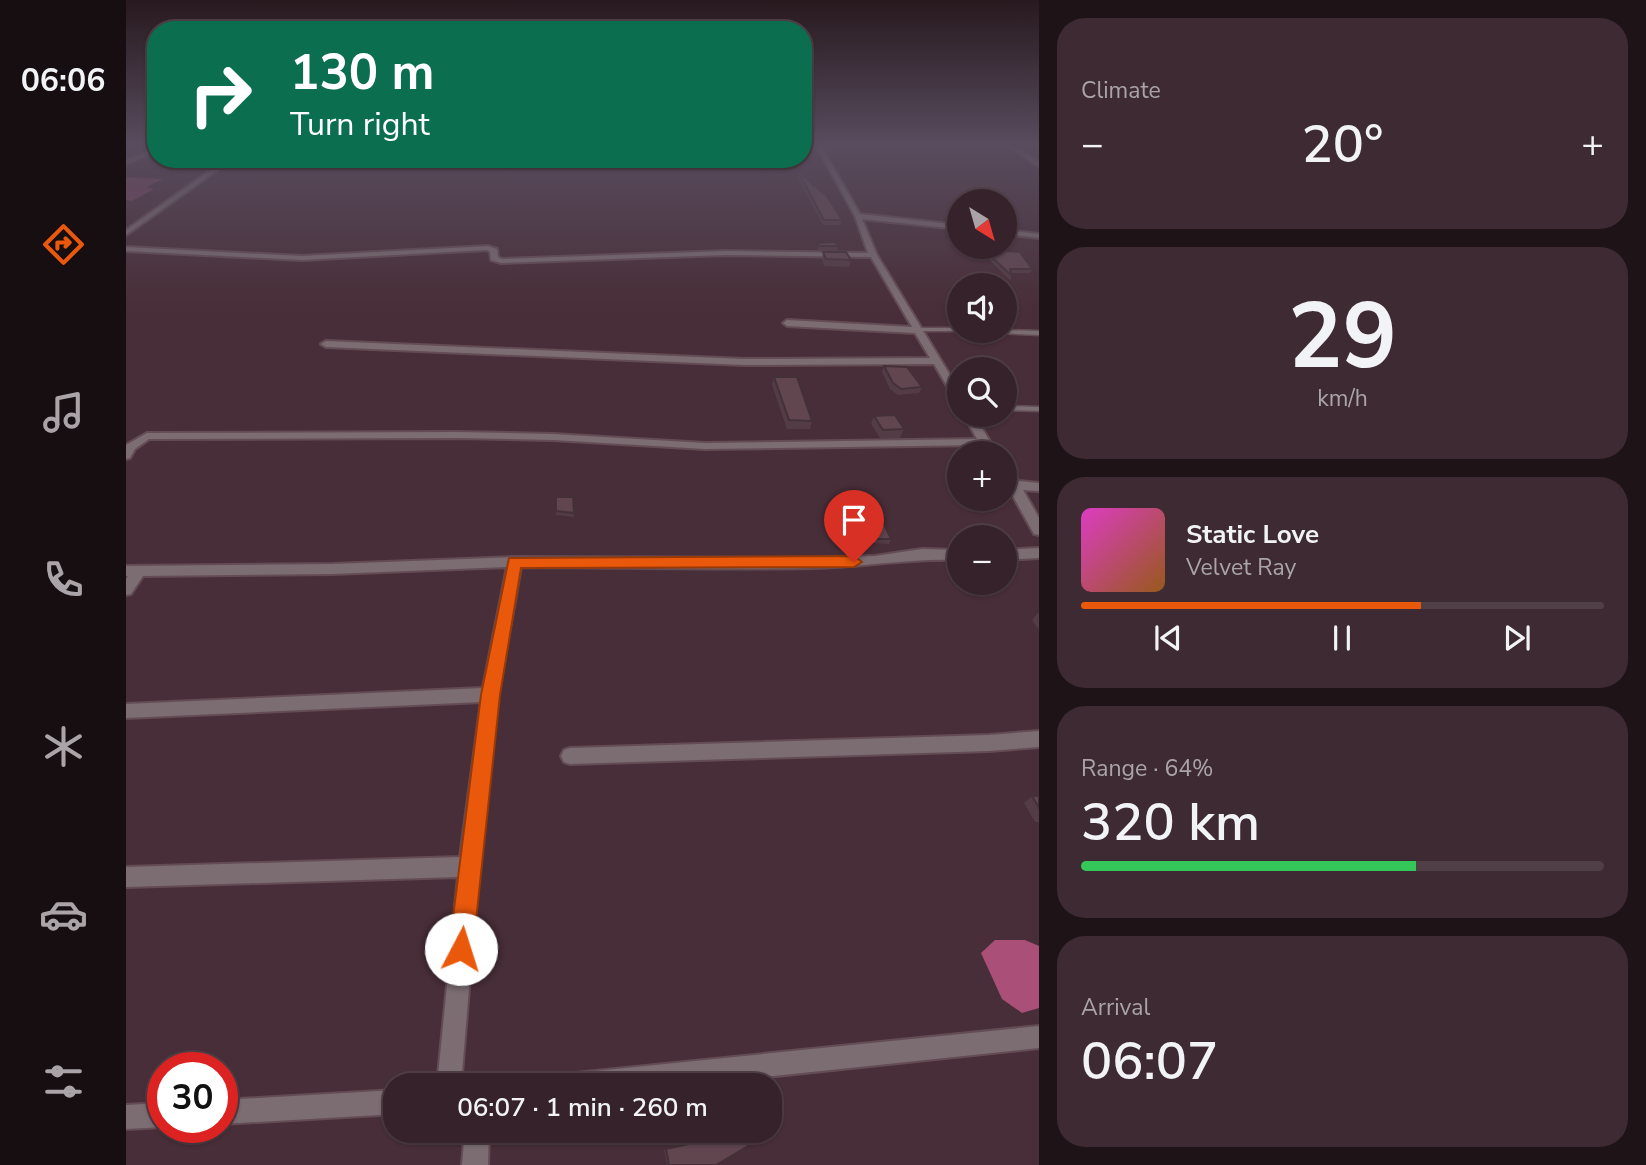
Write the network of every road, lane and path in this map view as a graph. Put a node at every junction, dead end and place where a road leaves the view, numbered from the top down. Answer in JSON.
{"nodes":[{"id":1,"x":175,"y":198,"type":"edge"},
{"id":2,"x":848,"y":198,"type":"edge"},
{"id":3,"x":858,"y":216,"type":"junction"},
{"id":4,"x":947,"y":226,"type":"edge"},
{"id":5,"x":126,"y":233,"type":"edge"},
{"id":6,"x":1017,"y":233,"type":"edge"},
{"id":7,"x":1039,"y":236,"type":"edge"},
{"id":8,"x":126,"y":249,"type":"edge"},
{"id":9,"x":873,"y":254,"type":"junction"},
{"id":10,"x":787,"y":323,"type":"dead end"},
{"id":11,"x":918,"y":330,"type":"junction"},
{"id":12,"x":947,"y":330,"type":"edge"},
{"id":13,"x":1017,"y":332,"type":"edge"},
{"id":14,"x":1039,"y":333,"type":"edge"},
{"id":15,"x":326,"y":344,"type":"dead end"},
{"id":16,"x":936,"y":361,"type":"junction"},
{"id":17,"x":947,"y":379,"type":"edge"},
{"id":18,"x":1017,"y":408,"type":"edge"},
{"id":19,"x":1039,"y":409,"type":"edge"},
{"id":20,"x":947,"y":443,"type":"edge"},
{"id":21,"x":126,"y":456,"type":"edge"},
{"id":22,"x":1017,"y":485,"type":"edge"},
{"id":23,"x":1017,"y":487,"type":"edge"},
{"id":24,"x":1039,"y":487,"type":"edge"},
{"id":25,"x":1039,"y":531,"type":"edge"},
{"id":26,"x":1039,"y":553,"type":"edge"},
{"id":27,"x":1017,"y":554,"type":"edge"},
{"id":28,"x":947,"y":555,"type":"edge"},
{"id":29,"x":514,"y":562,"type":"junction"},
{"id":30,"x":132,"y":571,"type":"edge"},
{"id":31,"x":126,"y":590,"type":"edge"},
{"id":32,"x":490,"y":695,"type":"junction"},
{"id":33,"x":126,"y":710,"type":"edge"},
{"id":34,"x":1039,"y":738,"type":"edge"},
{"id":35,"x":569,"y":756,"type":"dead end"},
{"id":36,"x":468,"y":867,"type":"junction"},
{"id":37,"x":126,"y":877,"type":"edge"},
{"id":38,"x":1039,"y":1037,"type":"edge"},
{"id":39,"x":450,"y":1073,"type":"edge"},
{"id":40,"x":692,"y":1073,"type":"edge"},
{"id":41,"x":383,"y":1103,"type":"edge"},
{"id":42,"x":238,"y":1111,"type":"edge"},
{"id":43,"x":147,"y":1116,"type":"edge"},
{"id":44,"x":126,"y":1117,"type":"edge"},
{"id":45,"x":476,"y":1143,"type":"edge"},
{"id":46,"x":475,"y":1165,"type":"edge"}],
"edges":[{"from":1,"to":5,"type":"street"},
{"from":2,"to":3,"type":"street"},
{"from":3,"to":4,"type":"street"},
{"from":3,"to":9,"type":"street"},
{"from":6,"to":7,"type":"street"},
{"from":8,"to":9,"type":"street"},
{"from":9,"to":11,"type":"street"},
{"from":10,"to":11,"type":"street"},
{"from":11,"to":12,"type":"lane"},
{"from":11,"to":16,"type":"street"},
{"from":13,"to":14,"type":"lane"},
{"from":15,"to":16,"type":"street"},
{"from":16,"to":17,"type":"street"},
{"from":18,"to":19,"type":"lane"},
{"from":20,"to":21,"type":"street"},
{"from":22,"to":24,"type":"street"},
{"from":23,"to":25,"type":"street"},
{"from":26,"to":27,"type":"street"},
{"from":28,"to":29,"type":"street"},
{"from":29,"to":30,"type":"street"},
{"from":29,"to":32,"type":"street"},
{"from":30,"to":31,"type":"street"},
{"from":32,"to":33,"type":"street"},
{"from":32,"to":36,"type":"street"},
{"from":34,"to":35,"type":"street"},
{"from":36,"to":37,"type":"street"},
{"from":36,"to":39,"type":"street"},
{"from":38,"to":40,"type":"street"},
{"from":41,"to":42,"type":"street"},
{"from":43,"to":44,"type":"street"},
{"from":45,"to":46,"type":"street"}]}
